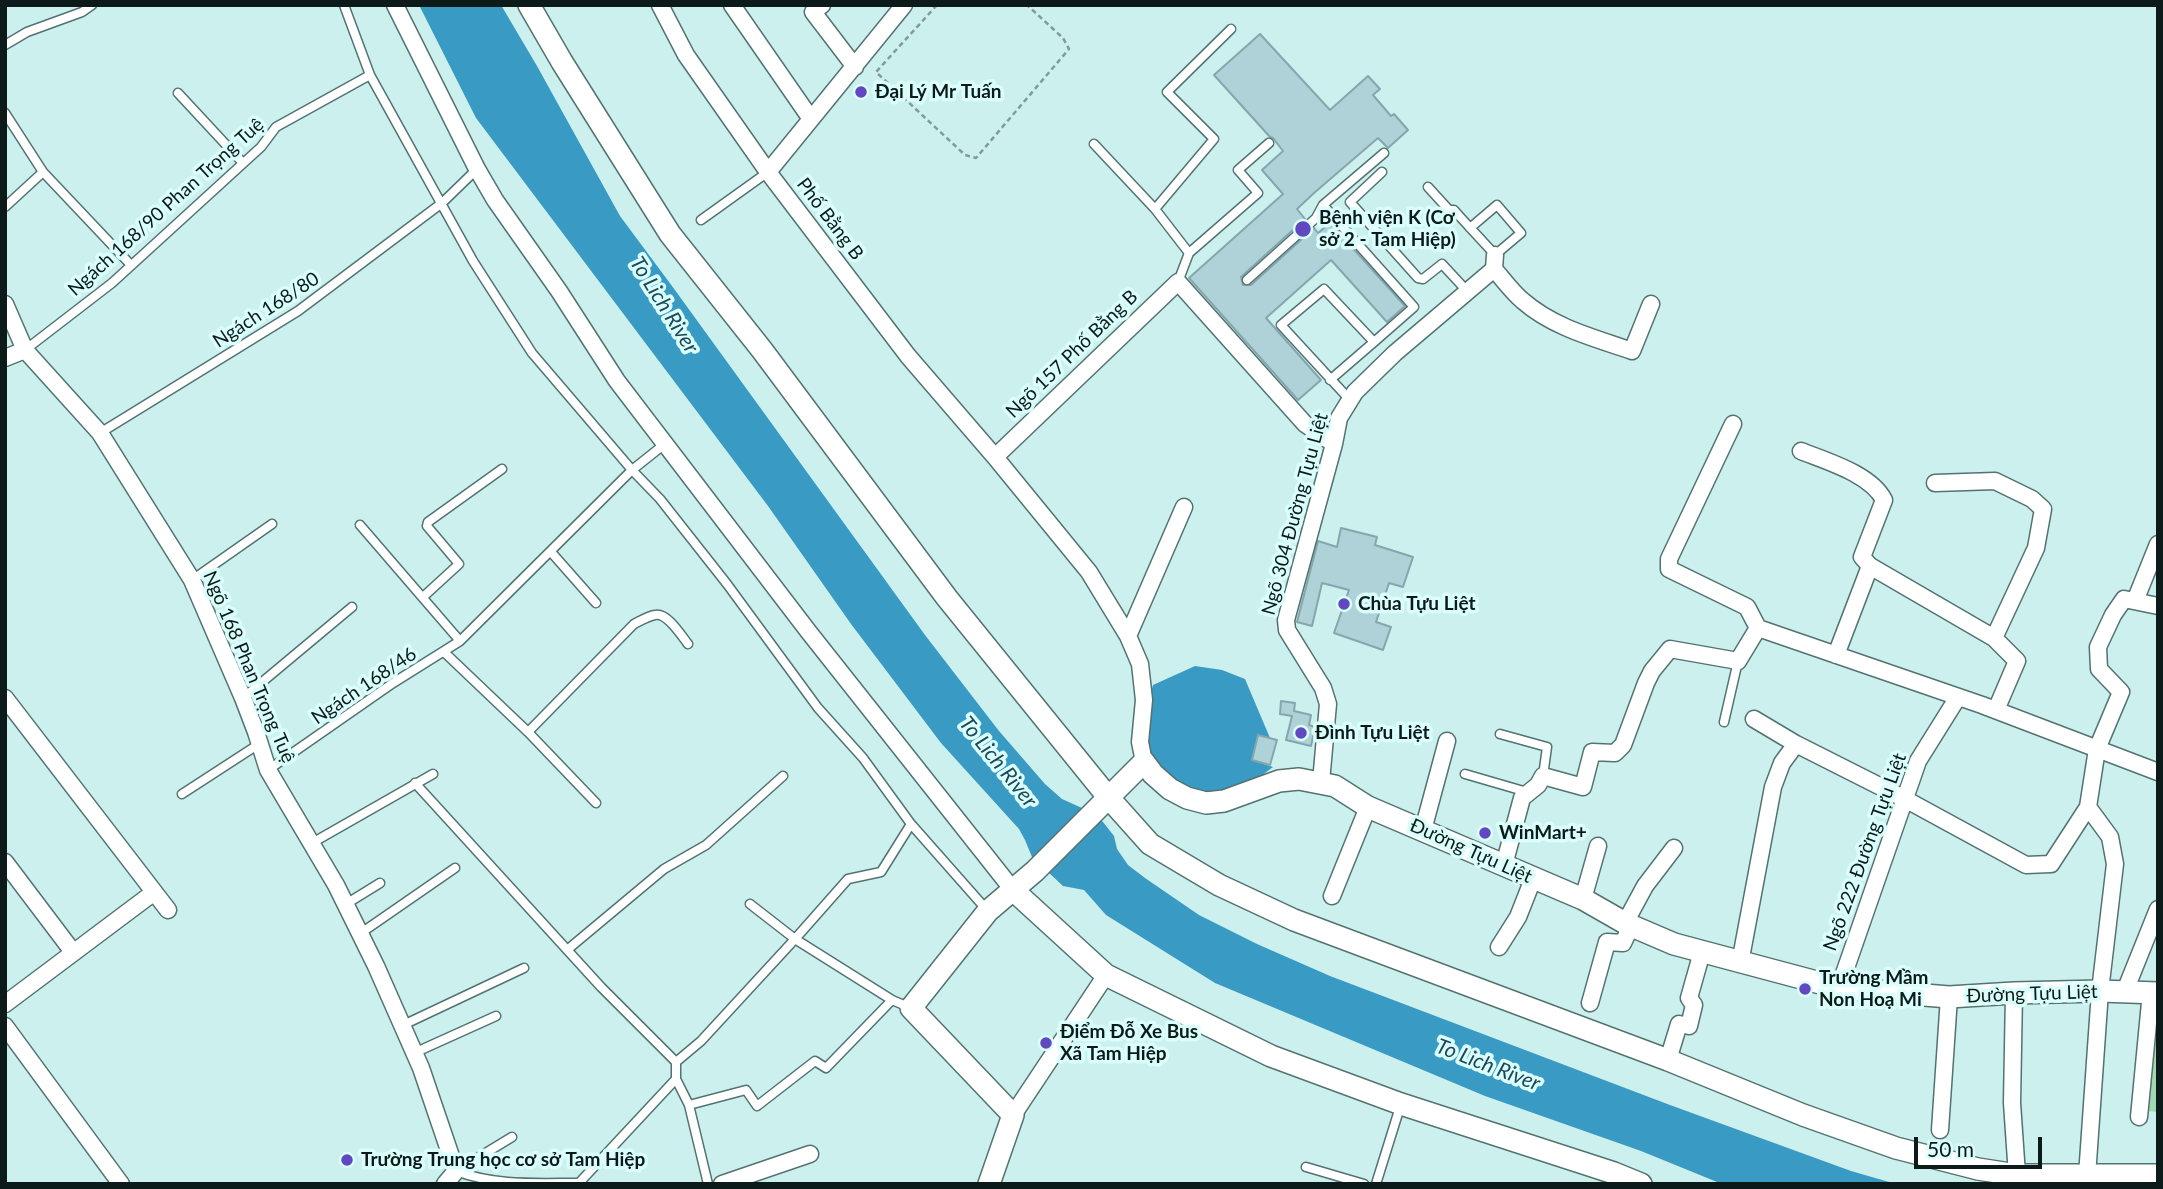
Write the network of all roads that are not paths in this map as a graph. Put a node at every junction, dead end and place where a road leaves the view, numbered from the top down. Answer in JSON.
{"nodes":[{"id":1,"x":92,"y":5,"type":"edge"},
{"id":2,"x":344,"y":5,"type":"edge"},
{"id":3,"x":395,"y":5,"type":"edge"},
{"id":4,"x":529,"y":5,"type":"edge"},
{"id":5,"x":660,"y":5,"type":"edge"},
{"id":6,"x":732,"y":5,"type":"edge"},
{"id":7,"x":822,"y":5,"type":"edge"},
{"id":8,"x":904,"y":5,"type":"edge"},
{"id":9,"x":1231,"y":29,"type":"dead end"},
{"id":10,"x":5,"y":45,"type":"edge"},
{"id":11,"x":855,"y":67,"type":"junction"},
{"id":12,"x":370,"y":75,"type":"junction"},
{"id":13,"x":178,"y":93,"type":"dead end"},
{"id":14,"x":5,"y":113,"type":"edge"},
{"id":15,"x":811,"y":119,"type":"junction"},
{"id":16,"x":1269,"y":143,"type":"dead end"},
{"id":17,"x":1094,"y":144,"type":"dead end"},
{"id":18,"x":1384,"y":153,"type":"dead end"},
{"id":19,"x":243,"y":163,"type":"junction"},
{"id":20,"x":477,"y":169,"type":"junction"},
{"id":21,"x":43,"y":172,"type":"junction"},
{"id":22,"x":768,"y":172,"type":"junction"},
{"id":23,"x":1382,"y":172,"type":"dead end"},
{"id":24,"x":1428,"y":187,"type":"dead end"},
{"id":25,"x":442,"y":203,"type":"junction"},
{"id":26,"x":1323,"y":205,"type":"junction"},
{"id":27,"x":5,"y":207,"type":"edge"},
{"id":28,"x":1155,"y":209,"type":"junction"},
{"id":29,"x":701,"y":220,"type":"dead end"},
{"id":30,"x":1470,"y":228,"type":"junction"},
{"id":31,"x":1189,"y":253,"type":"junction"},
{"id":32,"x":1494,"y":262,"type":"junction"},
{"id":33,"x":131,"y":265,"type":"junction"},
{"id":34,"x":1247,"y":281,"type":"dead end"},
{"id":35,"x":1178,"y":282,"type":"junction"},
{"id":36,"x":1467,"y":291,"type":"junction"},
{"id":37,"x":5,"y":304,"type":"edge"},
{"id":38,"x":1651,"y":304,"type":"dead end"},
{"id":39,"x":1374,"y":342,"type":"junction"},
{"id":40,"x":25,"y":350,"type":"junction"},
{"id":41,"x":5,"y":358,"type":"edge"},
{"id":42,"x":1330,"y":380,"type":"junction"},
{"id":43,"x":1350,"y":400,"type":"junction"},
{"id":44,"x":1733,"y":424,"type":"dead end"},
{"id":45,"x":100,"y":433,"type":"junction"},
{"id":46,"x":666,"y":443,"type":"junction"},
{"id":47,"x":1334,"y":444,"type":"junction"},
{"id":48,"x":1801,"y":451,"type":"dead end"},
{"id":49,"x":995,"y":457,"type":"junction"},
{"id":50,"x":502,"y":469,"type":"dead end"},
{"id":51,"x":632,"y":470,"type":"junction"},
{"id":52,"x":1935,"y":483,"type":"dead end"},
{"id":53,"x":1184,"y":507,"type":"dead end"},
{"id":54,"x":272,"y":524,"type":"dead end"},
{"id":55,"x":360,"y":525,"type":"dead end"},
{"id":56,"x":2158,"y":544,"type":"edge"},
{"id":57,"x":551,"y":552,"type":"junction"},
{"id":58,"x":1870,"y":566,"type":"junction"},
{"id":59,"x":192,"y":580,"type":"junction"},
{"id":60,"x":423,"y":597,"type":"junction"},
{"id":61,"x":2135,"y":601,"type":"junction"},
{"id":62,"x":596,"y":603,"type":"dead end"},
{"id":63,"x":2158,"y":606,"type":"edge"},
{"id":64,"x":352,"y":607,"type":"dead end"},
{"id":65,"x":1758,"y":628,"type":"junction"},
{"id":66,"x":1128,"y":636,"type":"junction"},
{"id":67,"x":1994,"y":638,"type":"junction"},
{"id":68,"x":460,"y":640,"type":"junction"},
{"id":69,"x":688,"y":644,"type":"dead end"},
{"id":70,"x":444,"y":652,"type":"junction"},
{"id":71,"x":1836,"y":655,"type":"junction"},
{"id":72,"x":1738,"y":661,"type":"junction"},
{"id":73,"x":1958,"y":697,"type":"junction"},
{"id":74,"x":5,"y":698,"type":"edge"},
{"id":75,"x":243,"y":698,"type":"junction"},
{"id":76,"x":1996,"y":710,"type":"junction"},
{"id":77,"x":1754,"y":719,"type":"dead end"},
{"id":78,"x":1724,"y":722,"type":"dead end"},
{"id":79,"x":528,"y":732,"type":"junction"},
{"id":80,"x":1500,"y":734,"type":"dead end"},
{"id":81,"x":1447,"y":741,"type":"dead end"},
{"id":82,"x":259,"y":744,"type":"junction"},
{"id":83,"x":1796,"y":744,"type":"junction"},
{"id":84,"x":2097,"y":748,"type":"junction"},
{"id":85,"x":1144,"y":762,"type":"junction"},
{"id":86,"x":268,"y":771,"type":"junction"},
{"id":87,"x":2158,"y":772,"type":"edge"},
{"id":88,"x":433,"y":774,"type":"dead end"},
{"id":89,"x":1465,"y":774,"type":"dead end"},
{"id":90,"x":783,"y":776,"type":"dead end"},
{"id":91,"x":1543,"y":776,"type":"junction"},
{"id":92,"x":1321,"y":782,"type":"junction"},
{"id":93,"x":415,"y":783,"type":"junction"},
{"id":94,"x":1527,"y":792,"type":"junction"},
{"id":95,"x":182,"y":794,"type":"dead end"},
{"id":96,"x":1903,"y":798,"type":"junction"},
{"id":97,"x":596,"y":803,"type":"dead end"},
{"id":98,"x":1100,"y":805,"type":"junction"},
{"id":99,"x":1368,"y":807,"type":"junction"},
{"id":100,"x":2088,"y":807,"type":"junction"},
{"id":101,"x":911,"y":824,"type":"junction"},
{"id":102,"x":1423,"y":830,"type":"junction"},
{"id":103,"x":312,"y":843,"type":"junction"},
{"id":104,"x":1598,"y":846,"type":"dead end"},
{"id":105,"x":1674,"y":848,"type":"dead end"},
{"id":106,"x":5,"y":862,"type":"edge"},
{"id":107,"x":1504,"y":865,"type":"junction"},
{"id":108,"x":455,"y":867,"type":"dead end"},
{"id":109,"x":1533,"y":879,"type":"junction"},
{"id":110,"x":380,"y":883,"type":"dead end"},
{"id":111,"x":1013,"y":890,"type":"junction"},
{"id":112,"x":153,"y":893,"type":"junction"},
{"id":113,"x":1332,"y":896,"type":"dead end"},
{"id":114,"x":1583,"y":899,"type":"junction"},
{"id":115,"x":346,"y":904,"type":"junction"},
{"id":116,"x":750,"y":904,"type":"dead end"},
{"id":117,"x":2158,"y":909,"type":"edge"},
{"id":118,"x":168,"y":911,"type":"dead end"},
{"id":119,"x":988,"y":911,"type":"junction"},
{"id":120,"x":1628,"y":924,"type":"junction"},
{"id":121,"x":361,"y":933,"type":"junction"},
{"id":122,"x":795,"y":939,"type":"junction"},
{"id":123,"x":1499,"y":947,"type":"dead end"},
{"id":124,"x":567,"y":950,"type":"junction"},
{"id":125,"x":73,"y":952,"type":"junction"},
{"id":126,"x":1702,"y":952,"type":"junction"},
{"id":127,"x":1740,"y":963,"type":"junction"},
{"id":128,"x":524,"y":968,"type":"dead end"},
{"id":129,"x":1106,"y":975,"type":"junction"},
{"id":130,"x":1839,"y":988,"type":"junction"},
{"id":131,"x":2100,"y":991,"type":"junction"},
{"id":132,"x":2126,"y":991,"type":"junction"},
{"id":133,"x":2014,"y":993,"type":"junction"},
{"id":134,"x":2155,"y":993,"type":"edge"},
{"id":135,"x":1949,"y":997,"type":"junction"},
{"id":136,"x":1590,"y":1003,"type":"dead end"},
{"id":137,"x":5,"y":1004,"type":"edge"},
{"id":138,"x":901,"y":1004,"type":"junction"},
{"id":139,"x":496,"y":1017,"type":"dead end"},
{"id":140,"x":401,"y":1026,"type":"junction"},
{"id":141,"x":5,"y":1027,"type":"edge"},
{"id":142,"x":414,"y":1053,"type":"junction"},
{"id":143,"x":1668,"y":1060,"type":"junction"},
{"id":144,"x":676,"y":1062,"type":"junction"},
{"id":145,"x":676,"y":1079,"type":"junction"},
{"id":146,"x":1401,"y":1104,"type":"junction"},
{"id":147,"x":689,"y":1105,"type":"junction"},
{"id":148,"x":1013,"y":1115,"type":"junction"},
{"id":149,"x":2139,"y":1117,"type":"dead end"},
{"id":150,"x":1940,"y":1130,"type":"dead end"},
{"id":151,"x":512,"y":1137,"type":"dead end"},
{"id":152,"x":810,"y":1154,"type":"dead end"},
{"id":153,"x":1306,"y":1167,"type":"dead end"},
{"id":154,"x":2017,"y":1175,"type":"junction"},
{"id":155,"x":2158,"y":1175,"type":"edge"},
{"id":156,"x":2087,"y":1176,"type":"junction"},
{"id":157,"x":450,"y":1177,"type":"edge"},
{"id":158,"x":121,"y":1184,"type":"edge"},
{"id":159,"x":708,"y":1184,"type":"edge"},
{"id":160,"x":722,"y":1184,"type":"edge"},
{"id":161,"x":989,"y":1184,"type":"edge"},
{"id":162,"x":1364,"y":1184,"type":"edge"},
{"id":163,"x":1376,"y":1184,"type":"edge"},
{"id":164,"x":1641,"y":1184,"type":"edge"}],
"edges":[{"from":1,"to":10,"type":"lane"},
{"from":2,"to":12,"type":"lane"},
{"from":3,"to":20,"type":"street"},
{"from":4,"to":98,"type":"street"},
{"from":5,"to":22,"type":"street"},
{"from":6,"to":15,"type":"street"},
{"from":7,"to":11,"type":"street"},
{"from":8,"to":11,"type":"street","name":"Phố Bằng B"},
{"from":9,"to":28,"type":"lane"},
{"from":11,"to":15,"type":"street","name":"Phố Bằng B"},
{"from":12,"to":19,"type":"lane","name":"Ngách 168/90 Phan Trọng Tuệ"},
{"from":12,"to":25,"type":"lane"},
{"from":13,"to":19,"type":"lane"},
{"from":14,"to":21,"type":"lane"},
{"from":15,"to":22,"type":"street","name":"Phố Bằng B"},
{"from":16,"to":31,"type":"lane"},
{"from":17,"to":28,"type":"lane"},
{"from":18,"to":26,"type":"lane"},
{"from":19,"to":33,"type":"lane","name":"Ngách 168/90 Phan Trọng Tuệ"},
{"from":20,"to":25,"type":"lane","name":"Ngách 168/80"},
{"from":20,"to":46,"type":"street"},
{"from":21,"to":27,"type":"lane"},
{"from":21,"to":33,"type":"lane"},
{"from":22,"to":29,"type":"lane"},
{"from":22,"to":49,"type":"street","name":"Phố Bằng B"},
{"from":23,"to":36,"type":"lane"},
{"from":24,"to":30,"type":"lane"},
{"from":25,"to":45,"type":"lane","name":"Ngách 168/80"},
{"from":25,"to":51,"type":"lane"},
{"from":26,"to":34,"type":"lane"},
{"from":26,"to":39,"type":"lane"},
{"from":28,"to":31,"type":"lane"},
{"from":30,"to":32,"type":"lane"},
{"from":30,"to":32,"type":"lane"},
{"from":31,"to":35,"type":"lane"},
{"from":32,"to":36,"type":"street","name":"Ngõ 304 Đường Tựu Liệt"},
{"from":32,"to":38,"type":"street"},
{"from":33,"to":40,"type":"lane","name":"Ngách 168/90 Phan Trọng Tuệ"},
{"from":35,"to":47,"type":"street"},
{"from":35,"to":49,"type":"street","name":"Ngõ 157 Phố Bằng B"},
{"from":36,"to":43,"type":"street","name":"Ngõ 304 Đường Tựu Liệt"},
{"from":37,"to":40,"type":"street","name":"Ngõ 168 Phan Trọng Tuệ"},
{"from":39,"to":42,"type":"lane"},
{"from":39,"to":42,"type":"lane"},
{"from":40,"to":41,"type":"street"},
{"from":40,"to":45,"type":"street","name":"Ngõ 168 Phan Trọng Tuệ"},
{"from":42,"to":43,"type":"lane"},
{"from":43,"to":47,"type":"street","name":"Ngõ 304 Đường Tựu Liệt"},
{"from":44,"to":65,"type":"street"},
{"from":45,"to":59,"type":"street","name":"Ngõ 168 Phan Trọng Tuệ"},
{"from":46,"to":51,"type":"lane","name":"Ngách 168/46"},
{"from":46,"to":111,"type":"street"},
{"from":47,"to":92,"type":"street","name":"Ngõ 304 Đường Tựu Liệt"},
{"from":48,"to":58,"type":"street"},
{"from":49,"to":66,"type":"street"},
{"from":50,"to":60,"type":"lane"},
{"from":51,"to":57,"type":"lane","name":"Ngách 168/46"},
{"from":51,"to":101,"type":"lane"},
{"from":52,"to":67,"type":"street"},
{"from":53,"to":66,"type":"street"},
{"from":54,"to":59,"type":"lane"},
{"from":55,"to":60,"type":"lane"},
{"from":56,"to":61,"type":"street"},
{"from":57,"to":62,"type":"lane"},
{"from":57,"to":68,"type":"lane","name":"Ngách 168/46"},
{"from":58,"to":67,"type":"street"},
{"from":58,"to":71,"type":"street"},
{"from":59,"to":75,"type":"street","name":"Ngõ 168 Phan Trọng Tuệ"},
{"from":60,"to":68,"type":"lane"},
{"from":61,"to":63,"type":"street"},
{"from":61,"to":84,"type":"street"},
{"from":64,"to":75,"type":"lane"},
{"from":65,"to":71,"type":"street"},
{"from":65,"to":72,"type":"street"},
{"from":66,"to":85,"type":"street"},
{"from":67,"to":76,"type":"street"},
{"from":68,"to":70,"type":"lane","name":"Ngách 168/46"},
{"from":69,"to":79,"type":"lane"},
{"from":70,"to":79,"type":"lane"},
{"from":70,"to":86,"type":"lane","name":"Ngách 168/46"},
{"from":71,"to":73,"type":"street"},
{"from":72,"to":78,"type":"lane"},
{"from":72,"to":91,"type":"street"},
{"from":73,"to":76,"type":"street"},
{"from":73,"to":96,"type":"street","name":"Ngõ 222 Đường Tựu Liệt"},
{"from":74,"to":112,"type":"street"},
{"from":75,"to":82,"type":"street","name":"Ngõ 168 Phan Trọng Tuệ"},
{"from":76,"to":84,"type":"street"},
{"from":77,"to":83,"type":"street"},
{"from":79,"to":97,"type":"lane"},
{"from":80,"to":91,"type":"lane"},
{"from":81,"to":102,"type":"street"},
{"from":82,"to":86,"type":"street","name":"Ngõ 168 Phan Trọng Tuệ"},
{"from":82,"to":95,"type":"lane"},
{"from":83,"to":96,"type":"street"},
{"from":83,"to":127,"type":"street"},
{"from":84,"to":87,"type":"street"},
{"from":84,"to":100,"type":"street"},
{"from":85,"to":92,"type":"street","name":"Đường Tựu Liệt"},
{"from":85,"to":98,"type":"street"},
{"from":86,"to":103,"type":"street","name":"Ngõ 168 Phan Trọng Tuệ"},
{"from":88,"to":93,"type":"lane"},
{"from":89,"to":94,"type":"lane"},
{"from":90,"to":124,"type":"lane"},
{"from":91,"to":94,"type":"street"},
{"from":92,"to":99,"type":"street","name":"Đường Tựu Liệt"},
{"from":93,"to":103,"type":"lane"},
{"from":93,"to":124,"type":"lane"},
{"from":94,"to":107,"type":"street"},
{"from":96,"to":100,"type":"street"},
{"from":96,"to":130,"type":"street","name":"Ngõ 222 Đường Tựu Liệt"},
{"from":98,"to":111,"type":"street"},
{"from":98,"to":143,"type":"street"},
{"from":99,"to":102,"type":"street","name":"Đường Tựu Liệt"},
{"from":99,"to":113,"type":"street"},
{"from":100,"to":131,"type":"street"},
{"from":101,"to":119,"type":"lane"},
{"from":101,"to":122,"type":"lane"},
{"from":102,"to":107,"type":"street","name":"Đường Tựu Liệt"},
{"from":103,"to":115,"type":"street","name":"Ngõ 168 Phan Trọng Tuệ"},
{"from":104,"to":114,"type":"street"},
{"from":105,"to":120,"type":"street"},
{"from":106,"to":125,"type":"street"},
{"from":107,"to":109,"type":"street","name":"Đường Tựu Liệt"},
{"from":108,"to":121,"type":"lane"},
{"from":109,"to":114,"type":"street","name":"Đường Tựu Liệt"},
{"from":109,"to":123,"type":"street"},
{"from":110,"to":115,"type":"lane"},
{"from":111,"to":119,"type":"street"},
{"from":111,"to":129,"type":"street"},
{"from":112,"to":118,"type":"street"},
{"from":112,"to":125,"type":"street"},
{"from":114,"to":120,"type":"street","name":"Đường Tựu Liệt"},
{"from":115,"to":121,"type":"street","name":"Ngõ 168 Phan Trọng Tuệ"},
{"from":116,"to":122,"type":"lane"},
{"from":117,"to":132,"type":"street"},
{"from":119,"to":138,"type":"street"},
{"from":120,"to":126,"type":"street","name":"Đường Tựu Liệt"},
{"from":120,"to":136,"type":"street"},
{"from":121,"to":140,"type":"street","name":"Ngõ 168 Phan Trọng Tuệ"},
{"from":122,"to":138,"type":"lane"},
{"from":122,"to":144,"type":"lane"},
{"from":124,"to":144,"type":"lane"},
{"from":125,"to":137,"type":"street"},
{"from":126,"to":127,"type":"street","name":"Đường Tựu Liệt"},
{"from":126,"to":143,"type":"street"},
{"from":127,"to":130,"type":"street","name":"Đường Tựu Liệt"},
{"from":128,"to":140,"type":"lane"},
{"from":129,"to":146,"type":"street"},
{"from":129,"to":148,"type":"street"},
{"from":130,"to":135,"type":"street","name":"Đường Tựu Liệt"},
{"from":131,"to":132,"type":"street","name":"Đường Tựu Liệt"},
{"from":131,"to":133,"type":"street","name":"Đường Tựu Liệt"},
{"from":131,"to":156,"type":"street"},
{"from":132,"to":134,"type":"street","name":"Đường Tựu Liệt"},
{"from":133,"to":135,"type":"street","name":"Đường Tựu Liệt"},
{"from":133,"to":154,"type":"street"},
{"from":134,"to":149,"type":"street"},
{"from":135,"to":150,"type":"street"},
{"from":138,"to":147,"type":"lane"},
{"from":138,"to":148,"type":"street"},
{"from":139,"to":142,"type":"lane"},
{"from":140,"to":142,"type":"street","name":"Ngõ 168 Phan Trọng Tuệ"},
{"from":141,"to":158,"type":"street"},
{"from":142,"to":157,"type":"street","name":"Ngõ 168 Phan Trọng Tuệ"},
{"from":143,"to":154,"type":"street"},
{"from":144,"to":145,"type":"lane"},
{"from":145,"to":147,"type":"lane"},
{"from":145,"to":157,"type":"lane"},
{"from":146,"to":163,"type":"lane"},
{"from":146,"to":164,"type":"street"},
{"from":147,"to":159,"type":"lane"},
{"from":148,"to":161,"type":"street"},
{"from":151,"to":157,"type":"lane"},
{"from":152,"to":160,"type":"street"},
{"from":153,"to":162,"type":"lane"},
{"from":154,"to":156,"type":"street"},
{"from":155,"to":156,"type":"street"}]}
